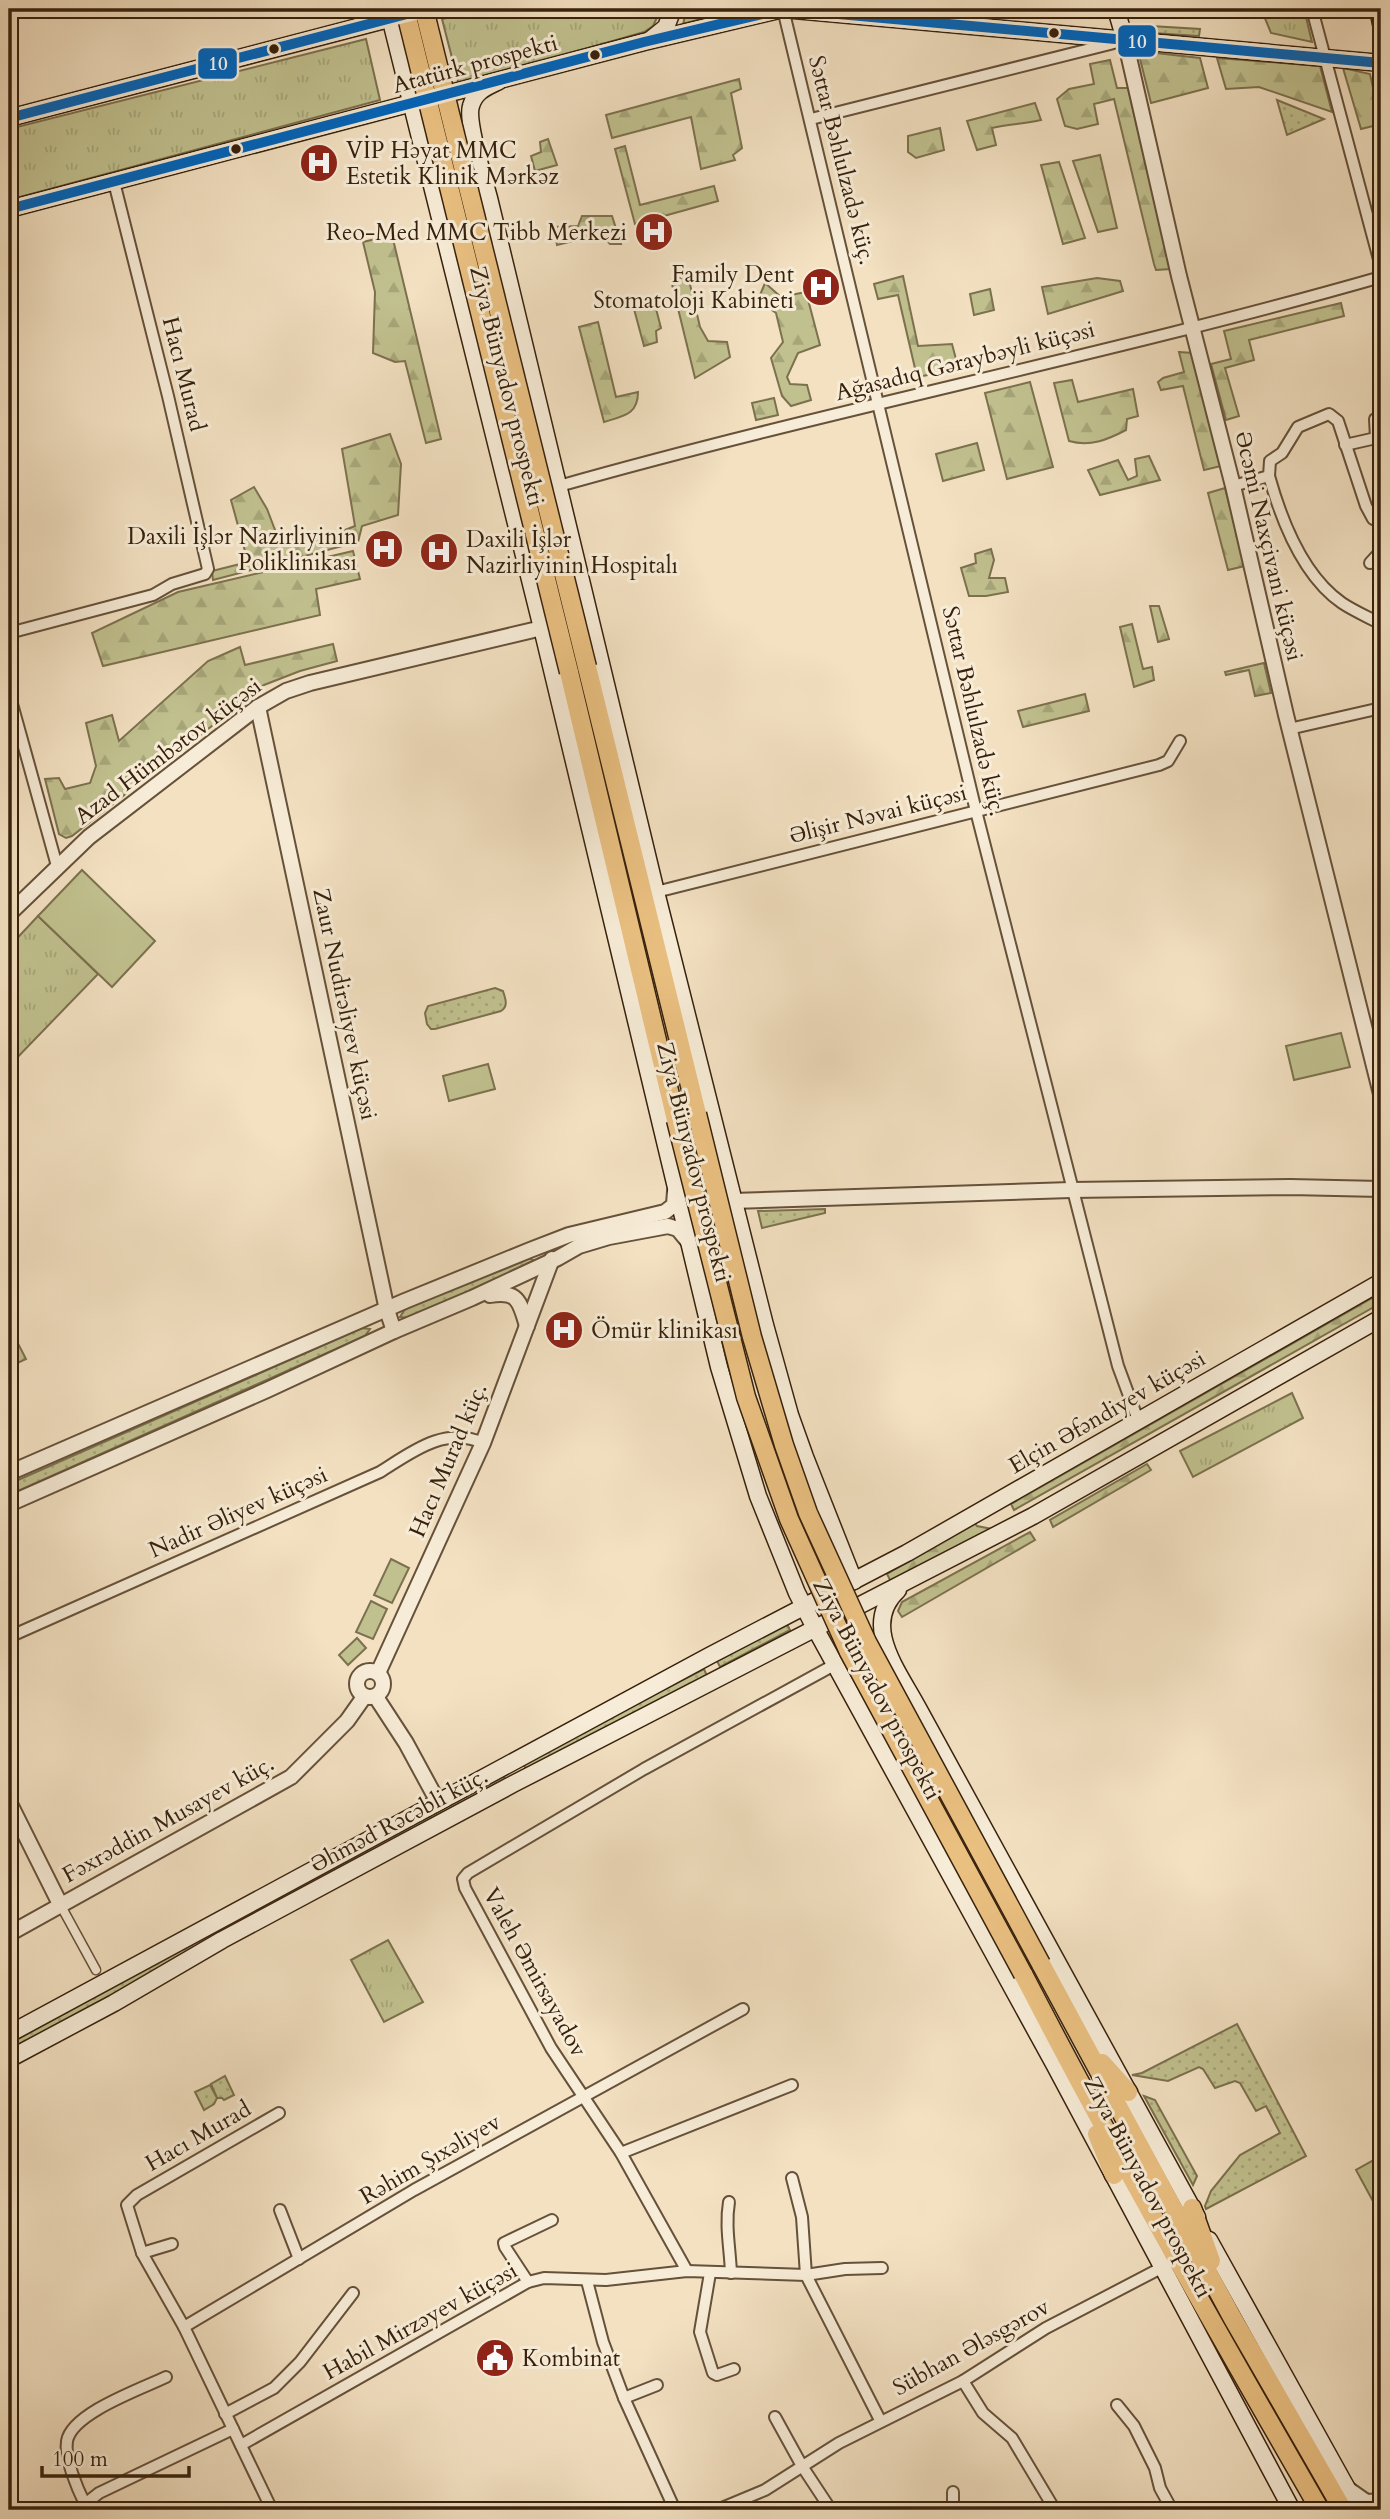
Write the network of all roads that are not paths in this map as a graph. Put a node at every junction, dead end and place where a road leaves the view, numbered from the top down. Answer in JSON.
{"nodes":[{"id":1,"x":425,"y":9,"type":"edge"},
{"id":2,"x":673,"y":9,"type":"edge"},
{"id":3,"x":783,"y":9,"type":"edge"},
{"id":4,"x":1116,"y":9,"type":"edge"},
{"id":5,"x":1312,"y":9,"type":"edge"},
{"id":6,"x":1378,"y":9,"type":"edge"},
{"id":7,"x":391,"y":11,"type":"edge"},
{"id":8,"x":1381,"y":24,"type":"edge"},
{"id":9,"x":1125,"y":40,"type":"junction"},
{"id":10,"x":644,"y":43,"type":"junction"},
{"id":11,"x":1325,"y":58,"type":"junction"},
{"id":12,"x":1381,"y":63,"type":"edge"},
{"id":13,"x":499,"y":81,"type":"junction"},
{"id":14,"x":410,"y":105,"type":"junction"},
{"id":15,"x":9,"y":118,"type":"edge"},
{"id":16,"x":811,"y":119,"type":"junction"},
{"id":17,"x":114,"y":182,"type":"junction"},
{"id":18,"x":489,"y":198,"type":"junction"},
{"id":19,"x":9,"y":209,"type":"edge"},
{"id":20,"x":440,"y":217,"type":"junction"},
{"id":21,"x":1381,"y":267,"type":"edge"},
{"id":22,"x":1381,"y":277,"type":"edge"},
{"id":23,"x":1192,"y":327,"type":"junction"},
{"id":24,"x":879,"y":403,"type":"junction"},
{"id":25,"x":1375,"y":419,"type":"dead end"},
{"id":26,"x":1379,"y":442,"type":"edge"},
{"id":27,"x":1345,"y":445,"type":"junction"},
{"id":28,"x":1269,"y":475,"type":"junction"},
{"id":29,"x":559,"y":485,"type":"junction"},
{"id":30,"x":1233,"y":486,"type":"junction"},
{"id":31,"x":1373,"y":519,"type":"dead end"},
{"id":32,"x":1381,"y":551,"type":"edge"},
{"id":33,"x":1370,"y":564,"type":"dead end"},
{"id":34,"x":1381,"y":624,"type":"edge"},
{"id":35,"x":542,"y":628,"type":"junction"},
{"id":36,"x":9,"y":633,"type":"edge"},
{"id":37,"x":578,"y":670,"type":"junction"},
{"id":38,"x":9,"y":693,"type":"edge"},
{"id":39,"x":258,"y":707,"type":"junction"},
{"id":40,"x":1381,"y":708,"type":"edge"},
{"id":41,"x":1289,"y":729,"type":"junction"},
{"id":42,"x":1180,"y":741,"type":"dead end"},
{"id":43,"x":612,"y":774,"type":"junction"},
{"id":44,"x":594,"y":778,"type":"junction"},
{"id":45,"x":976,"y":811,"type":"junction"},
{"id":46,"x":57,"y":866,"type":"junction"},
{"id":47,"x":656,"y":892,"type":"junction"},
{"id":48,"x":607,"y":901,"type":"junction"},
{"id":49,"x":9,"y":914,"type":"edge"},
{"id":50,"x":686,"y":1071,"type":"junction"},
{"id":51,"x":665,"y":1075,"type":"junction"},
{"id":52,"x":1381,"y":1094,"type":"edge"},
{"id":53,"x":1381,"y":1189,"type":"edge"},
{"id":54,"x":1072,"y":1190,"type":"junction"},
{"id":55,"x":675,"y":1191,"type":"junction"},
{"id":56,"x":733,"y":1201,"type":"junction"},
{"id":57,"x":687,"y":1240,"type":"junction"},
{"id":58,"x":530,"y":1250,"type":"junction"},
{"id":59,"x":552,"y":1261,"type":"junction"},
{"id":60,"x":1381,"y":1282,"type":"edge"},
{"id":61,"x":472,"y":1298,"type":"junction"},
{"id":62,"x":387,"y":1310,"type":"junction"},
{"id":63,"x":1381,"y":1318,"type":"edge"},
{"id":64,"x":527,"y":1326,"type":"junction"},
{"id":65,"x":394,"y":1331,"type":"junction"},
{"id":66,"x":1138,"y":1420,"type":"junction"},
{"id":67,"x":483,"y":1443,"type":"junction"},
{"id":68,"x":808,"y":1466,"type":"junction"},
{"id":69,"x":9,"y":1473,"type":"edge"},
{"id":70,"x":1009,"y":1494,"type":"junction"},
{"id":71,"x":758,"y":1496,"type":"junction"},
{"id":72,"x":9,"y":1504,"type":"edge"},
{"id":73,"x":1033,"y":1516,"type":"junction"},
{"id":74,"x":916,"y":1578,"type":"junction"},
{"id":75,"x":854,"y":1581,"type":"junction"},
{"id":76,"x":804,"y":1607,"type":"junction"},
{"id":77,"x":815,"y":1628,"type":"junction"},
{"id":78,"x":9,"y":1637,"type":"edge"},
{"id":79,"x":709,"y":1656,"type":"junction"},
{"id":80,"x":834,"y":1665,"type":"junction"},
{"id":81,"x":378,"y":1673,"type":"junction"},
{"id":82,"x":720,"y":1676,"type":"junction"},
{"id":83,"x":370,"y":1697,"type":"junction"},
{"id":84,"x":918,"y":1708,"type":"junction"},
{"id":85,"x":873,"y":1737,"type":"junction"},
{"id":86,"x":504,"y":1766,"type":"junction"},
{"id":87,"x":513,"y":1784,"type":"junction"},
{"id":88,"x":9,"y":1802,"type":"edge"},
{"id":89,"x":438,"y":1802,"type":"junction"},
{"id":90,"x":61,"y":1906,"type":"junction"},
{"id":91,"x":9,"y":1934,"type":"edge"},
{"id":92,"x":96,"y":1970,"type":"dead end"},
{"id":93,"x":743,"y":2009,"type":"dead end"},
{"id":94,"x":9,"y":2034,"type":"edge"},
{"id":95,"x":1083,"y":2042,"type":"junction"},
{"id":96,"x":1062,"y":2050,"type":"junction"},
{"id":97,"x":9,"y":2059,"type":"edge"},
{"id":98,"x":792,"y":2085,"type":"dead end"},
{"id":99,"x":1128,"y":2092,"type":"junction"},
{"id":100,"x":583,"y":2096,"type":"junction"},
{"id":101,"x":279,"y":2113,"type":"dead end"},
{"id":102,"x":621,"y":2153,"type":"junction"},
{"id":103,"x":1114,"y":2175,"type":"junction"},
{"id":104,"x":792,"y":2178,"type":"dead end"},
{"id":105,"x":729,"y":2202,"type":"dead end"},
{"id":106,"x":1192,"y":2208,"type":"junction"},
{"id":107,"x":280,"y":2210,"type":"dead end"},
{"id":108,"x":552,"y":2220,"type":"dead end"},
{"id":109,"x":172,"y":2244,"type":"dead end"},
{"id":110,"x":142,"y":2253,"type":"junction"},
{"id":111,"x":299,"y":2259,"type":"junction"},
{"id":112,"x":1163,"y":2267,"type":"junction"},
{"id":113,"x":882,"y":2268,"type":"dead end"},
{"id":114,"x":687,"y":2271,"type":"junction"},
{"id":115,"x":710,"y":2273,"type":"junction"},
{"id":116,"x":731,"y":2273,"type":"junction"},
{"id":117,"x":806,"y":2276,"type":"junction"},
{"id":118,"x":587,"y":2281,"type":"junction"},
{"id":119,"x":528,"y":2282,"type":"junction"},
{"id":120,"x":353,"y":2293,"type":"dead end"},
{"id":121,"x":1232,"y":2317,"type":"junction"},
{"id":122,"x":1214,"y":2326,"type":"junction"},
{"id":123,"x":184,"y":2327,"type":"junction"},
{"id":124,"x":734,"y":2369,"type":"dead end"},
{"id":125,"x":166,"y":2377,"type":"dead end"},
{"id":126,"x":963,"y":2381,"type":"junction"},
{"id":127,"x":657,"y":2385,"type":"dead end"},
{"id":128,"x":624,"y":2398,"type":"junction"},
{"id":129,"x":1117,"y":2405,"type":"dead end"},
{"id":130,"x":225,"y":2414,"type":"junction"},
{"id":131,"x":775,"y":2417,"type":"dead end"},
{"id":132,"x":880,"y":2420,"type":"junction"},
{"id":133,"x":233,"y":2429,"type":"junction"},
{"id":134,"x":241,"y":2445,"type":"junction"},
{"id":135,"x":802,"y":2466,"type":"junction"},
{"id":136,"x":1341,"y":2481,"type":"junction"},
{"id":137,"x":953,"y":2491,"type":"dead end"},
{"id":138,"x":1381,"y":2499,"type":"edge"},
{"id":139,"x":1287,"y":2506,"type":"edge"},
{"id":140,"x":84,"y":2507,"type":"edge"},
{"id":141,"x":272,"y":2510,"type":"edge"},
{"id":142,"x":675,"y":2510,"type":"edge"},
{"id":143,"x":717,"y":2510,"type":"edge"},
{"id":144,"x":831,"y":2510,"type":"edge"},
{"id":145,"x":953,"y":2510,"type":"edge"},
{"id":146,"x":1055,"y":2510,"type":"edge"},
{"id":147,"x":1172,"y":2510,"type":"edge"},
{"id":148,"x":1320,"y":2510,"type":"edge"},
{"id":149,"x":1343,"y":2510,"type":"edge"},
{"id":150,"x":1359,"y":2510,"type":"edge"}],
"edges":[{"from":1,"to":7,"type":"main road"},
{"from":1,"to":37,"type":"main road","name":"Ziya Bünyadov prospekti","bridge":true},
{"from":2,"to":10,"type":"main road"},
{"from":3,"to":9,"type":"main road","name":"Atatürk prospekti"},
{"from":3,"to":10,"type":"main road","name":"Atatürk prospekti"},
{"from":3,"to":16,"type":"street","name":"Səttar Bəhlulzadə küç."},
{"from":4,"to":9,"type":"main road","name":"Əcəmi Naxçivani küçəsi"},
{"from":5,"to":11,"type":"street"},
{"from":6,"to":8,"type":"main road"},
{"from":7,"to":14,"type":"main road","name":"Ziya Bünyadov prospekti"},
{"from":7,"to":15,"type":"main road"},
{"from":7,"to":37,"type":"main road","name":"Ziya Bünyadov prospekti","bridge":true},
{"from":9,"to":11,"type":"main road","name":"Atatürk prospekti"},
{"from":9,"to":16,"type":"street"},
{"from":9,"to":23,"type":"street","name":"Əcəmi Naxçivani küçəsi"},
{"from":10,"to":13,"type":"main road","name":"Atatürk prospekti"},
{"from":11,"to":12,"type":"main road","name":"Atatürk prospekti"},
{"from":11,"to":21,"type":"street"},
{"from":13,"to":14,"type":"main road","name":"Atatürk prospekti"},
{"from":13,"to":18,"type":"main road","name":"Ziya Bünyadov prospekti"},
{"from":14,"to":17,"type":"main road","name":"Atatürk prospekti"},
{"from":14,"to":20,"type":"main road","name":"Ziya Bünyadov prospekti"},
{"from":16,"to":24,"type":"street","name":"Səttar Bəhlulzadə küç."},
{"from":17,"to":19,"type":"main road","name":"Atatürk prospekti"},
{"from":17,"to":36,"type":"street","name":"Hacı Murad"},
{"from":18,"to":20,"type":"main road"},
{"from":18,"to":29,"type":"main road","name":"Ziya Bünyadov prospekti"},
{"from":20,"to":35,"type":"main road","name":"Ziya Bünyadov prospekti"},
{"from":22,"to":23,"type":"street","name":"Ağasadıq Gəraybəyli küçəsi"},
{"from":23,"to":24,"type":"street","name":"Ağasadıq Gəraybəyli küçəsi"},
{"from":23,"to":30,"type":"street","name":"Əcəmi Naxçivani küçəsi"},
{"from":24,"to":29,"type":"street","name":"Ağasadıq Gəraybəyli küçəsi"},
{"from":24,"to":45,"type":"street","name":"Səttar Bəhlulzadə küç."},
{"from":25,"to":26,"type":"street"},
{"from":26,"to":27,"type":"street"},
{"from":27,"to":28,"type":"street"},
{"from":27,"to":31,"type":"street"},
{"from":28,"to":30,"type":"street"},
{"from":28,"to":34,"type":"street"},
{"from":29,"to":47,"type":"main road","name":"Ziya Bünyadov prospekti"},
{"from":30,"to":41,"type":"street","name":"Əcəmi Naxçivani küçəsi"},
{"from":32,"to":33,"type":"street"},
{"from":35,"to":39,"type":"street","name":"Azad Hümbətov küçəsi"},
{"from":35,"to":48,"type":"main road","name":"Ziya Bünyadov prospekti"},
{"from":37,"to":43,"type":"main road","name":"Ziya Bünyadov prospekti"},
{"from":37,"to":44,"type":"main road","name":"Ziya Bünyadov prospekti"},
{"from":38,"to":46,"type":"street"},
{"from":39,"to":46,"type":"street","name":"Azad Hümbətov küçəsi"},
{"from":39,"to":62,"type":"street","name":"Zaur Nudirəliyev küçəsi"},
{"from":40,"to":41,"type":"street"},
{"from":41,"to":52,"type":"street","name":"Əcəmi Naxçivani küçəsi"},
{"from":42,"to":45,"type":"street","name":"Əlişir Nəvai küçəsi"},
{"from":43,"to":47,"type":"main road"},
{"from":43,"to":50,"type":"main road","name":"Ziya Bünyadov prospekti"},
{"from":44,"to":48,"type":"main road"},
{"from":44,"to":51,"type":"main road","name":"Ziya Bünyadov prospekti"},
{"from":45,"to":47,"type":"street","name":"Əlişir Nəvai küçəsi"},
{"from":45,"to":54,"type":"street","name":"Səttar Bəhlulzadə küç."},
{"from":46,"to":49,"type":"street","name":"Azad Hümbətov küçəsi"},
{"from":47,"to":50,"type":"main road"},
{"from":47,"to":56,"type":"main road","name":"Ziya Bünyadov prospekti"},
{"from":48,"to":51,"type":"main road"},
{"from":48,"to":55,"type":"main road","name":"Ziya Bünyadov prospekti"},
{"from":50,"to":95,"type":"main road","name":"Ziya Bünyadov prospekti","bridge":true},
{"from":51,"to":96,"type":"main road","name":"Ziya Bünyadov prospekti","bridge":true},
{"from":53,"to":54,"type":"street"},
{"from":54,"to":56,"type":"street"},
{"from":54,"to":66,"type":"street","name":"Səttar Bəhlulzadə küç."},
{"from":55,"to":57,"type":"main road","name":"Ziya Bünyadov prospekti"},
{"from":55,"to":58,"type":"street"},
{"from":56,"to":68,"type":"main road","name":"Ziya Bünyadov prospekti"},
{"from":57,"to":59,"type":"street"},
{"from":57,"to":71,"type":"main road","name":"Ziya Bünyadov prospekti"},
{"from":58,"to":59,"type":"street"},
{"from":58,"to":62,"type":"street"},
{"from":59,"to":61,"type":"street"},
{"from":59,"to":64,"type":"street","name":"Hacı Murad küç."},
{"from":60,"to":66,"type":"main road","name":"Elçin Əfəndiyev küçəsi"},
{"from":61,"to":64,"type":"street"},
{"from":61,"to":65,"type":"street"},
{"from":62,"to":65,"type":"street","name":"Zaur Nudirəliyev küçəsi"},
{"from":62,"to":69,"type":"street"},
{"from":63,"to":73,"type":"main road"},
{"from":64,"to":67,"type":"street","name":"Hacı Murad küç."},
{"from":65,"to":72,"type":"street"},
{"from":66,"to":70,"type":"main road","name":"Elçin Əfəndiyev küçəsi"},
{"from":67,"to":78,"type":"street","name":"Nadir Əliyev küçəsi"},
{"from":67,"to":81,"type":"street","name":"Hacı Murad küç."},
{"from":68,"to":71,"type":"main road"},
{"from":68,"to":75,"type":"main road","name":"Ziya Bünyadov prospekti"},
{"from":70,"to":73,"type":"main road"},
{"from":70,"to":75,"type":"main road","name":"Elçin Əfəndiyev küçəsi"},
{"from":71,"to":76,"type":"main road","name":"Ziya Bünyadov prospekti"},
{"from":73,"to":74,"type":"main road"},
{"from":74,"to":77,"type":"main road","name":"Əhməd Rəcəbli küç."},
{"from":74,"to":84,"type":"main road","name":"Ziya Bünyadov prospekti"},
{"from":75,"to":76,"type":"main road","name":"Elçin Əfəndiyev küçəsi"},
{"from":76,"to":77,"type":"main road","name":"Ziya Bünyadov prospekti"},
{"from":76,"to":79,"type":"main road","name":"Əhməd Rəcəbli küç."},
{"from":77,"to":80,"type":"main road","name":"Ziya Bünyadov prospekti"},
{"from":77,"to":82,"type":"main road","name":"Əhməd Rəcəbli küç."},
{"from":79,"to":82,"type":"main road"},
{"from":79,"to":86,"type":"main road","name":"Əhməd Rəcəbli küç."},
{"from":80,"to":85,"type":"main road","name":"Ziya Bünyadov prospekti"},
{"from":80,"to":100,"type":"street","name":"Valeh Əmirsayadov"},
{"from":81,"to":83,"type":"street"},
{"from":81,"to":83,"type":"street"},
{"from":82,"to":87,"type":"main road","name":"Əhməd Rəcəbli küç."},
{"from":83,"to":89,"type":"street"},
{"from":83,"to":90,"type":"street","name":"Fəxrəddin Musayev küç."},
{"from":84,"to":85,"type":"main road"},
{"from":84,"to":99,"type":"main road","name":"Ziya Bünyadov prospekti"},
{"from":85,"to":103,"type":"main road","name":"Ziya Bünyadov prospekti"},
{"from":86,"to":87,"type":"main road"},
{"from":86,"to":89,"type":"main road","name":"Əhməd Rəcəbli küç."},
{"from":87,"to":97,"type":"main road","name":"Əhməd Rəcəbli küç."},
{"from":88,"to":90,"type":"street"},
{"from":89,"to":94,"type":"main road","name":"Əhməd Rəcəbli küç."},
{"from":90,"to":91,"type":"street","name":"Fəxrəddin Musayev küç."},
{"from":90,"to":92,"type":"street"},
{"from":93,"to":100,"type":"street","name":"Rəhim Şıxəliyev"},
{"from":95,"to":99,"type":"main road"},
{"from":95,"to":121,"type":"main road","name":"Ziya Bünyadov prospekti"},
{"from":96,"to":103,"type":"main road"},
{"from":96,"to":122,"type":"main road","name":"Ziya Bünyadov prospekti"},
{"from":98,"to":102,"type":"street"},
{"from":99,"to":106,"type":"main road","name":"Ziya Bünyadov prospekti"},
{"from":100,"to":102,"type":"street","name":"Valeh Əmirsayadov"},
{"from":100,"to":111,"type":"street","name":"Rəhim Şıxəliyev"},
{"from":101,"to":110,"type":"street","name":"Hacı Murad"},
{"from":102,"to":114,"type":"street","name":"Valeh Əmirsayadov"},
{"from":103,"to":112,"type":"main road","name":"Ziya Bünyadov prospekti"},
{"from":104,"to":117,"type":"street"},
{"from":105,"to":116,"type":"street"},
{"from":106,"to":121,"type":"main road"},
{"from":106,"to":136,"type":"main road","name":"Ziya Bünyadov prospekti"},
{"from":107,"to":111,"type":"street"},
{"from":108,"to":119,"type":"street"},
{"from":109,"to":110,"type":"street"},
{"from":110,"to":123,"type":"street"},
{"from":111,"to":123,"type":"street","name":"Rəhim Şıxəliyev"},
{"from":112,"to":122,"type":"main road"},
{"from":112,"to":126,"type":"street","name":"Sübhan Ələsgərov"},
{"from":112,"to":139,"type":"main road","name":"Ziya Bünyadov prospekti"},
{"from":113,"to":117,"type":"street","name":"Habil Mirzəyev küçəsi"},
{"from":114,"to":115,"type":"street","name":"Habil Mirzəyev küçəsi"},
{"from":114,"to":118,"type":"street","name":"Habil Mirzəyev küçəsi"},
{"from":115,"to":116,"type":"street","name":"Habil Mirzəyev küçəsi"},
{"from":115,"to":124,"type":"street"},
{"from":116,"to":117,"type":"street","name":"Habil Mirzəyev küçəsi"},
{"from":117,"to":132,"type":"street"},
{"from":118,"to":119,"type":"street","name":"Habil Mirzəyev küçəsi"},
{"from":118,"to":128,"type":"street"},
{"from":119,"to":134,"type":"street","name":"Habil Mirzəyev küçəsi"},
{"from":120,"to":130,"type":"street"},
{"from":121,"to":149,"type":"main road","name":"Ziya Bünyadov prospekti"},
{"from":122,"to":148,"type":"main road","name":"Ziya Bünyadov prospekti"},
{"from":123,"to":130,"type":"street"},
{"from":125,"to":140,"type":"street"},
{"from":126,"to":132,"type":"street","name":"Sübhan Ələsgərov"},
{"from":126,"to":146,"type":"street"},
{"from":127,"to":128,"type":"street"},
{"from":128,"to":142,"type":"street"},
{"from":129,"to":147,"type":"street"},
{"from":130,"to":133,"type":"street"},
{"from":131,"to":135,"type":"street"},
{"from":132,"to":135,"type":"street","name":"Sübhan Ələsgərov"},
{"from":133,"to":134,"type":"street"},
{"from":133,"to":140,"type":"street"},
{"from":134,"to":141,"type":"street"},
{"from":135,"to":143,"type":"street","name":"Sübhan Ələsgərov"},
{"from":135,"to":144,"type":"street"},
{"from":136,"to":138,"type":"street"},
{"from":136,"to":150,"type":"main road","name":"Ziya Bünyadov prospekti"},
{"from":137,"to":145,"type":"street"}]}
